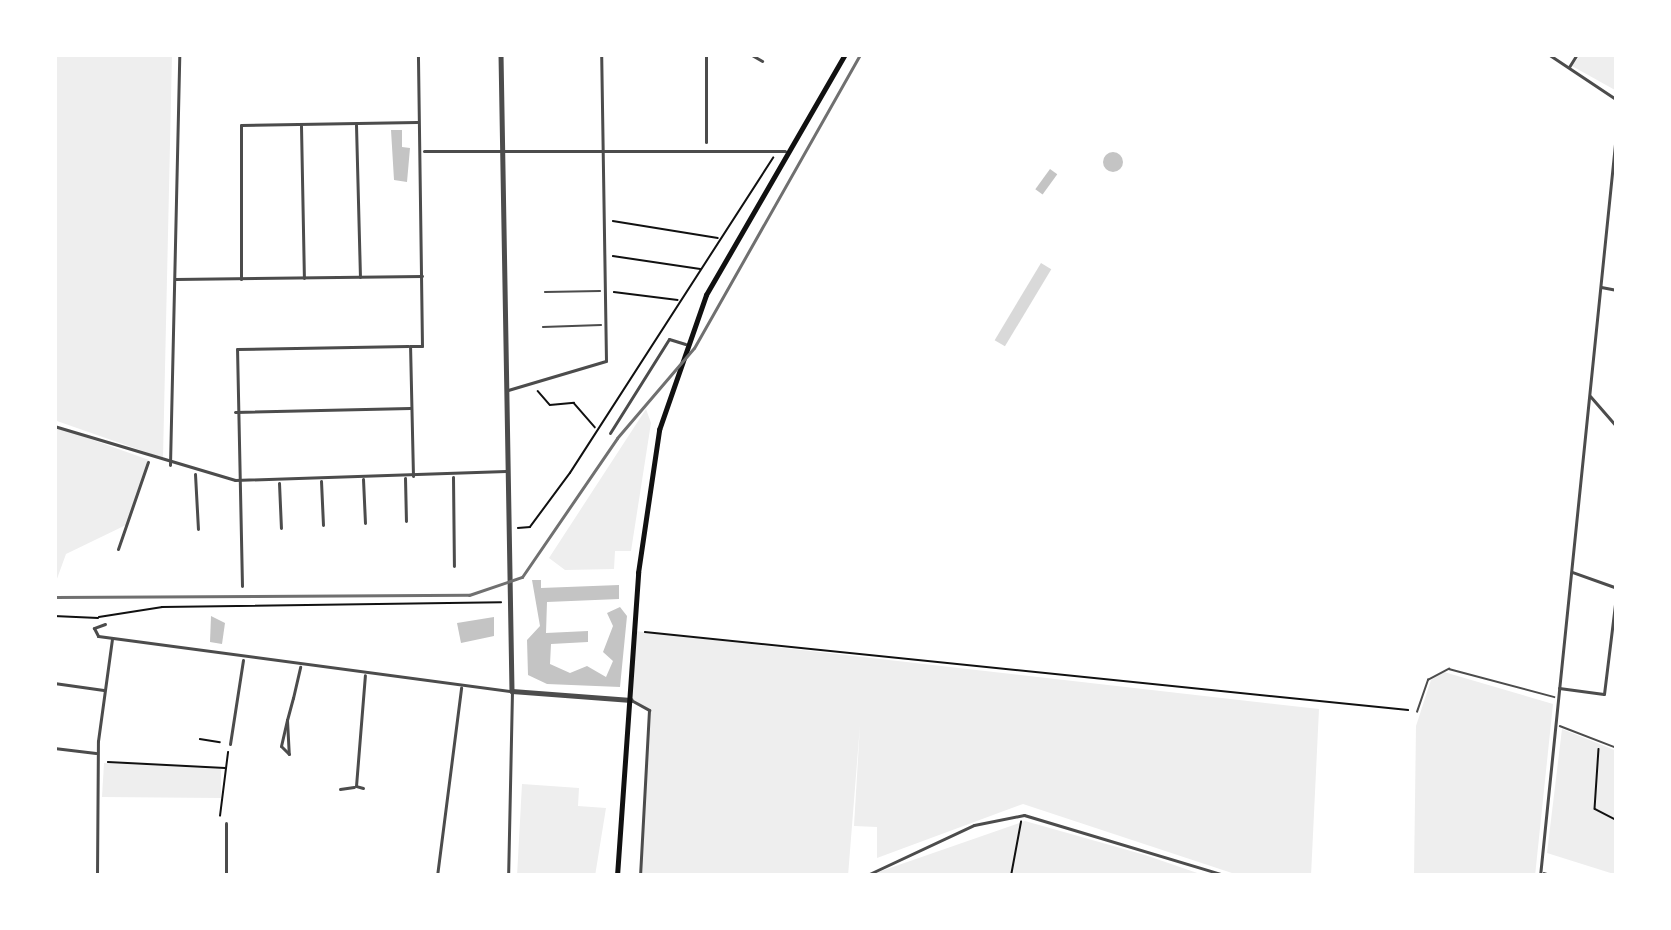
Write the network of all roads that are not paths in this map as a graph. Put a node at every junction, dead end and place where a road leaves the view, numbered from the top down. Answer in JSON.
{"nodes":[{"id":1,"x":179,"y":54,"type":"edge"},
{"id":2,"x":418,"y":54,"type":"edge"},
{"id":3,"x":501,"y":54,"type":"edge"},
{"id":4,"x":563,"y":54,"type":"edge"},
{"id":5,"x":601,"y":54,"type":"edge"},
{"id":6,"x":706,"y":54,"type":"edge"},
{"id":7,"x":750,"y":54,"type":"edge"},
{"id":8,"x":844,"y":54,"type":"edge"},
{"id":9,"x":1548,"y":54,"type":"edge"},
{"id":10,"x":1577,"y":54,"type":"edge"},
{"id":11,"x":522,"y":55,"type":"edge"},
{"id":12,"x":762,"y":61,"type":"dead end"},
{"id":13,"x":1568,"y":68,"type":"junction"},
{"id":14,"x":1617,"y":100,"type":"edge"},
{"id":15,"x":419,"y":122,"type":"junction"},
{"id":16,"x":356,"y":123,"type":"junction"},
{"id":17,"x":301,"y":124,"type":"junction"},
{"id":18,"x":1617,"y":124,"type":"edge"},
{"id":19,"x":706,"y":146,"type":"junction"},
{"id":20,"x":602,"y":148,"type":"junction"},
{"id":21,"x":502,"y":149,"type":"junction"},
{"id":22,"x":422,"y":151,"type":"junction"},
{"id":23,"x":787,"y":152,"type":"junction"},
{"id":24,"x":422,"y":276,"type":"junction"},
{"id":25,"x":360,"y":277,"type":"junction"},
{"id":26,"x":304,"y":278,"type":"junction"},
{"id":27,"x":173,"y":279,"type":"junction"},
{"id":28,"x":241,"y":279,"type":"junction"},
{"id":29,"x":1599,"y":287,"type":"junction"},
{"id":30,"x":1617,"y":290,"type":"edge"},
{"id":31,"x":604,"y":291,"type":"junction"},
{"id":32,"x":545,"y":292,"type":"dead end"},
{"id":33,"x":605,"y":325,"type":"junction"},
{"id":34,"x":543,"y":327,"type":"dead end"},
{"id":35,"x":685,"y":344,"type":"junction"},
{"id":36,"x":410,"y":346,"type":"junction"},
{"id":37,"x":507,"y":390,"type":"junction"},
{"id":38,"x":1589,"y":394,"type":"junction"},
{"id":39,"x":412,"y":408,"type":"junction"},
{"id":40,"x":235,"y":412,"type":"junction"},
{"id":41,"x":54,"y":426,"type":"edge"},
{"id":42,"x":1617,"y":428,"type":"edge"},
{"id":43,"x":610,"y":433,"type":"dead end"},
{"id":44,"x":148,"y":460,"type":"junction"},
{"id":45,"x":170,"y":465,"type":"junction"},
{"id":46,"x":508,"y":471,"type":"junction"},
{"id":47,"x":195,"y":472,"type":"junction"},
{"id":48,"x":453,"y":475,"type":"junction"},
{"id":49,"x":413,"y":476,"type":"junction"},
{"id":50,"x":362,"y":477,"type":"junction"},
{"id":51,"x":405,"y":477,"type":"junction"},
{"id":52,"x":320,"y":479,"type":"junction"},
{"id":53,"x":236,"y":480,"type":"junction"},
{"id":54,"x":279,"y":481,"type":"junction"},
{"id":55,"x":406,"y":521,"type":"dead end"},
{"id":56,"x":365,"y":523,"type":"dead end"},
{"id":57,"x":323,"y":525,"type":"dead end"},
{"id":58,"x":281,"y":528,"type":"dead end"},
{"id":59,"x":198,"y":529,"type":"dead end"},
{"id":60,"x":118,"y":549,"type":"dead end"},
{"id":61,"x":454,"y":566,"type":"dead end"},
{"id":62,"x":1570,"y":572,"type":"junction"},
{"id":63,"x":242,"y":586,"type":"dead end"},
{"id":64,"x":112,"y":638,"type":"junction"},
{"id":65,"x":244,"y":659,"type":"junction"},
{"id":66,"x":301,"y":665,"type":"junction"},
{"id":67,"x":365,"y":673,"type":"junction"},
{"id":68,"x":54,"y":683,"type":"edge"},
{"id":69,"x":461,"y":686,"type":"junction"},
{"id":70,"x":1558,"y":688,"type":"junction"},
{"id":71,"x":105,"y":690,"type":"junction"},
{"id":72,"x":512,"y":691,"type":"junction"},
{"id":73,"x":1558,"y":698,"type":"junction"},
{"id":74,"x":631,"y":700,"type":"junction"},
{"id":75,"x":1418,"y":712,"type":"road end"},
{"id":76,"x":287,"y":720,"type":"junction"},
{"id":77,"x":1557,"y":724,"type":"junction"},
{"id":78,"x":230,"y":744,"type":"road end"},
{"id":79,"x":54,"y":748,"type":"edge"},
{"id":80,"x":1617,"y":748,"type":"edge"},
{"id":81,"x":98,"y":753,"type":"junction"},
{"id":82,"x":356,"y":786,"type":"junction"},
{"id":83,"x":340,"y":788,"type":"dead end"},
{"id":84,"x":363,"y":788,"type":"dead end"},
{"id":85,"x":226,"y":823,"type":"road end"},
{"id":86,"x":1540,"y":874,"type":"edge"},
{"id":87,"x":97,"y":876,"type":"edge"},
{"id":88,"x":226,"y":876,"type":"edge"},
{"id":89,"x":436,"y":876,"type":"edge"},
{"id":90,"x":508,"y":876,"type":"edge"},
{"id":91,"x":617,"y":876,"type":"edge"},
{"id":92,"x":640,"y":876,"type":"edge"},
{"id":93,"x":865,"y":876,"type":"edge"},
{"id":94,"x":1227,"y":876,"type":"edge"},
{"id":95,"x":1554,"y":876,"type":"edge"}],
"edges":[{"from":1,"to":27,"type":"street"},
{"from":2,"to":15,"type":"street"},
{"from":3,"to":21,"type":"street"},
{"from":4,"to":11,"type":"lane"},
{"from":5,"to":20,"type":"street"},
{"from":6,"to":19,"type":"street"},
{"from":7,"to":12,"type":"street"},
{"from":8,"to":23,"type":"main road"},
{"from":9,"to":13,"type":"street"},
{"from":10,"to":13,"type":"street"},
{"from":13,"to":14,"type":"street"},
{"from":15,"to":16,"type":"street"},
{"from":15,"to":22,"type":"street"},
{"from":16,"to":17,"type":"street"},
{"from":16,"to":25,"type":"street"},
{"from":17,"to":26,"type":"street"},
{"from":17,"to":28,"type":"street"},
{"from":18,"to":29,"type":"street"},
{"from":19,"to":20,"type":"street"},
{"from":19,"to":23,"type":"street"},
{"from":20,"to":21,"type":"street"},
{"from":20,"to":31,"type":"street"},
{"from":21,"to":22,"type":"street"},
{"from":21,"to":37,"type":"street"},
{"from":22,"to":24,"type":"street"},
{"from":23,"to":35,"type":"main road"},
{"from":24,"to":25,"type":"street"},
{"from":24,"to":36,"type":"street"},
{"from":25,"to":26,"type":"street"},
{"from":26,"to":28,"type":"street"},
{"from":27,"to":28,"type":"street"},
{"from":27,"to":45,"type":"street"},
{"from":29,"to":30,"type":"street"},
{"from":29,"to":38,"type":"street"},
{"from":31,"to":32,"type":"lane"},
{"from":31,"to":33,"type":"street"},
{"from":33,"to":34,"type":"lane"},
{"from":33,"to":37,"type":"street"},
{"from":35,"to":43,"type":"street"},
{"from":35,"to":74,"type":"main road"},
{"from":36,"to":39,"type":"street"},
{"from":36,"to":40,"type":"street"},
{"from":37,"to":46,"type":"street"},
{"from":38,"to":42,"type":"street"},
{"from":38,"to":62,"type":"street"},
{"from":39,"to":40,"type":"street"},
{"from":39,"to":49,"type":"street"},
{"from":40,"to":53,"type":"street"},
{"from":41,"to":44,"type":"street"},
{"from":44,"to":45,"type":"street"},
{"from":44,"to":60,"type":"street"},
{"from":45,"to":47,"type":"street"},
{"from":46,"to":48,"type":"street"},
{"from":46,"to":72,"type":"street"},
{"from":47,"to":53,"type":"street"},
{"from":47,"to":59,"type":"street"},
{"from":48,"to":49,"type":"street"},
{"from":48,"to":61,"type":"street"},
{"from":49,"to":51,"type":"street"},
{"from":50,"to":51,"type":"street"},
{"from":50,"to":52,"type":"street"},
{"from":50,"to":56,"type":"street"},
{"from":51,"to":55,"type":"street"},
{"from":52,"to":54,"type":"street"},
{"from":52,"to":57,"type":"street"},
{"from":53,"to":54,"type":"street"},
{"from":53,"to":63,"type":"street"},
{"from":54,"to":58,"type":"street"},
{"from":62,"to":70,"type":"street"},
{"from":62,"to":70,"type":"street"},
{"from":64,"to":64,"type":"street"},
{"from":64,"to":65,"type":"street"},
{"from":64,"to":71,"type":"street"},
{"from":65,"to":66,"type":"street"},
{"from":65,"to":78,"type":"street"},
{"from":66,"to":67,"type":"street"},
{"from":66,"to":76,"type":"street"},
{"from":67,"to":69,"type":"street"},
{"from":67,"to":82,"type":"street"},
{"from":68,"to":71,"type":"street"},
{"from":69,"to":72,"type":"street"},
{"from":69,"to":89,"type":"street"},
{"from":70,"to":73,"type":"street"},
{"from":71,"to":81,"type":"street"},
{"from":72,"to":74,"type":"street"},
{"from":72,"to":90,"type":"street"},
{"from":73,"to":75,"type":"lane"},
{"from":73,"to":77,"type":"street"},
{"from":74,"to":91,"type":"main road"},
{"from":74,"to":92,"type":"street"},
{"from":76,"to":76,"type":"street"},
{"from":77,"to":80,"type":"lane"},
{"from":77,"to":86,"type":"street"},
{"from":79,"to":81,"type":"street"},
{"from":81,"to":87,"type":"street"},
{"from":82,"to":83,"type":"street"},
{"from":82,"to":84,"type":"street"},
{"from":85,"to":88,"type":"street"},
{"from":86,"to":95,"type":"lane"},
{"from":93,"to":94,"type":"street"}]}
